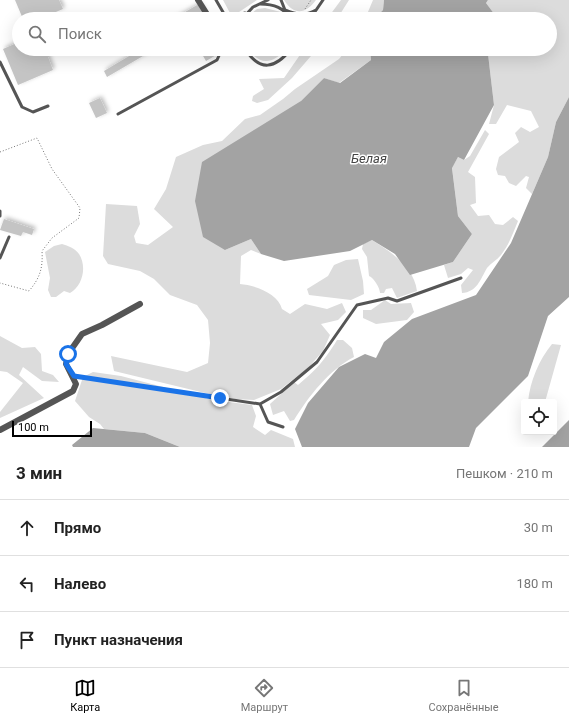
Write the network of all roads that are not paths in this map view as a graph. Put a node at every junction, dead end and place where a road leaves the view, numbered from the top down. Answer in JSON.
{"nodes":[{"id":1,"x":198,"y":0,"type":"edge"},
{"id":2,"x":216,"y":0,"type":"edge"},
{"id":3,"x":268,"y":0,"type":"edge"},
{"id":4,"x":281,"y":0,"type":"edge"},
{"id":5,"x":323,"y":0,"type":"edge"},
{"id":6,"x":260,"y":4,"type":"junction"},
{"id":7,"x":285,"y":10,"type":"junction"},
{"id":8,"x":316,"y":10,"type":"joint"},
{"id":9,"x":206,"y":12,"type":"edge"},
{"id":10,"x":223,"y":12,"type":"edge"},
{"id":11,"x":247,"y":12,"type":"edge"},
{"id":12,"x":292,"y":12,"type":"edge"},
{"id":13,"x":310,"y":12,"type":"edge"},
{"id":14,"x":219,"y":56,"type":"edge"},
{"id":15,"x":250,"y":56,"type":"edge"},
{"id":16,"x":284,"y":56,"type":"edge"},
{"id":17,"x":0,"y":62,"type":"edge"},
{"id":18,"x":48,"y":106,"type":"dead end"},
{"id":19,"x":118,"y":114,"type":"dead end"},
{"id":20,"x":0,"y":211,"type":"edge"},
{"id":21,"x":0,"y":216,"type":"edge"},
{"id":22,"x":9,"y":237,"type":"dead end"},
{"id":23,"x":0,"y":258,"type":"edge"},
{"id":24,"x":460,"y":278,"type":"dead end"},
{"id":25,"x":140,"y":304,"type":"dead end"},
{"id":26,"x":74,"y":376,"type":"junction"},
{"id":27,"x":260,"y":404,"type":"junction"},
{"id":28,"x":283,"y":427,"type":"dead end"},
{"id":29,"x":0,"y":430,"type":"edge"}],
"edges":[{"from":1,"to":9,"type":"street"},
{"from":2,"to":10,"type":"lane"},
{"from":3,"to":6,"type":"lane"},
{"from":4,"to":7,"type":"lane"},
{"from":5,"to":8,"type":"lane"},
{"from":6,"to":7,"type":"lane"},
{"from":6,"to":11,"type":"lane"},
{"from":7,"to":12,"type":"lane"},
{"from":8,"to":13,"type":"lane"},
{"from":14,"to":19,"type":"lane"},
{"from":15,"to":16,"type":"lane"},
{"from":17,"to":18,"type":"lane"},
{"from":20,"to":21,"type":"lane"},
{"from":22,"to":23,"type":"lane"},
{"from":24,"to":27,"type":"lane"},
{"from":25,"to":26,"type":"street"},
{"from":26,"to":27,"type":"lane"},
{"from":26,"to":29,"type":"street"},
{"from":27,"to":28,"type":"lane"}]}
